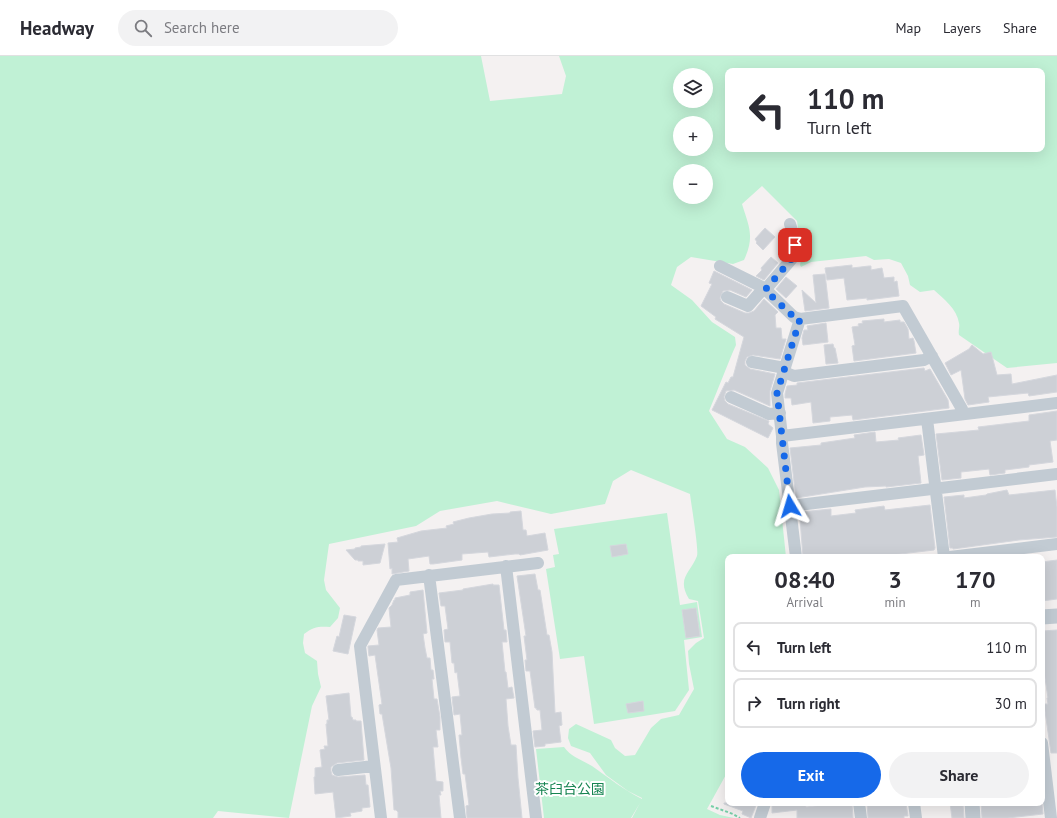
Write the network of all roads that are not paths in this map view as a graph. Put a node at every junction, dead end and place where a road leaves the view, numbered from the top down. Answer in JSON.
{"nodes":[{"id":1,"x":790,"y":224,"type":"dead end"},
{"id":2,"x":720,"y":266,"type":"dead end"},
{"id":3,"x":764,"y":289,"type":"junction"},
{"id":4,"x":727,"y":297,"type":"dead end"},
{"id":5,"x":800,"y":319,"type":"junction"},
{"id":6,"x":932,"y":356,"type":"junction"},
{"id":7,"x":752,"y":362,"type":"dead end"},
{"id":8,"x":784,"y":370,"type":"junction"},
{"id":9,"x":731,"y":397,"type":"dead end"},
{"id":10,"x":1057,"y":403,"type":"edge"},
{"id":11,"x":780,"y":413,"type":"junction"},
{"id":12,"x":962,"y":414,"type":"junction"},
{"id":13,"x":927,"y":419,"type":"junction"},
{"id":14,"x":782,"y":436,"type":"junction"},
{"id":15,"x":1057,"y":474,"type":"edge"},
{"id":16,"x":935,"y":489,"type":"junction"},
{"id":17,"x":790,"y":506,"type":"junction"},
{"id":18,"x":1057,"y":544,"type":"edge"},
{"id":19,"x":796,"y":554,"type":"edge"},
{"id":20,"x":944,"y":554,"type":"edge"},
{"id":21,"x":975,"y":554,"type":"edge"},
{"id":22,"x":538,"y":563,"type":"dead end"},
{"id":23,"x":506,"y":566,"type":"junction"},
{"id":24,"x":429,"y":575,"type":"junction"},
{"id":25,"x":1057,"y":616,"type":"edge"},
{"id":26,"x":1045,"y":617,"type":"edge"},
{"id":27,"x":374,"y":766,"type":"junction"},
{"id":28,"x":1045,"y":768,"type":"edge"},
{"id":29,"x":338,"y":770,"type":"dead end"},
{"id":30,"x":764,"y":806,"type":"edge"},
{"id":31,"x":860,"y":806,"type":"edge"},
{"id":32,"x":914,"y":806,"type":"edge"},
{"id":33,"x":972,"y":806,"type":"edge"},
{"id":34,"x":381,"y":818,"type":"edge"},
{"id":35,"x":460,"y":818,"type":"edge"},
{"id":36,"x":536,"y":818,"type":"edge"},
{"id":37,"x":760,"y":818,"type":"edge"},
{"id":38,"x":861,"y":818,"type":"edge"},
{"id":39,"x":916,"y":818,"type":"edge"},
{"id":40,"x":973,"y":818,"type":"edge"},
{"id":41,"x":1051,"y":818,"type":"edge"}],
"edges":[{"from":1,"to":3,"type":"street"},
{"from":2,"to":3,"type":"street"},
{"from":3,"to":4,"type":"street"},
{"from":3,"to":5,"type":"street"},
{"from":5,"to":6,"type":"street"},
{"from":5,"to":8,"type":"street"},
{"from":6,"to":8,"type":"street"},
{"from":6,"to":12,"type":"street"},
{"from":7,"to":8,"type":"street"},
{"from":8,"to":11,"type":"street"},
{"from":9,"to":11,"type":"street"},
{"from":10,"to":12,"type":"street"},
{"from":11,"to":14,"type":"street"},
{"from":12,"to":13,"type":"street"},
{"from":13,"to":14,"type":"street"},
{"from":13,"to":16,"type":"street"},
{"from":14,"to":17,"type":"street"},
{"from":15,"to":16,"type":"street"},
{"from":16,"to":17,"type":"street"},
{"from":16,"to":20,"type":"street"},
{"from":17,"to":19,"type":"street"},
{"from":18,"to":21,"type":"street"},
{"from":22,"to":23,"type":"street"},
{"from":23,"to":24,"type":"street"},
{"from":23,"to":36,"type":"street"},
{"from":24,"to":27,"type":"street"},
{"from":24,"to":35,"type":"street"},
{"from":25,"to":26,"type":"street"},
{"from":27,"to":29,"type":"street"},
{"from":27,"to":34,"type":"street"},
{"from":28,"to":41,"type":"street"},
{"from":30,"to":37,"type":"street"},
{"from":31,"to":38,"type":"street"},
{"from":32,"to":39,"type":"street"},
{"from":33,"to":40,"type":"street"}]}
